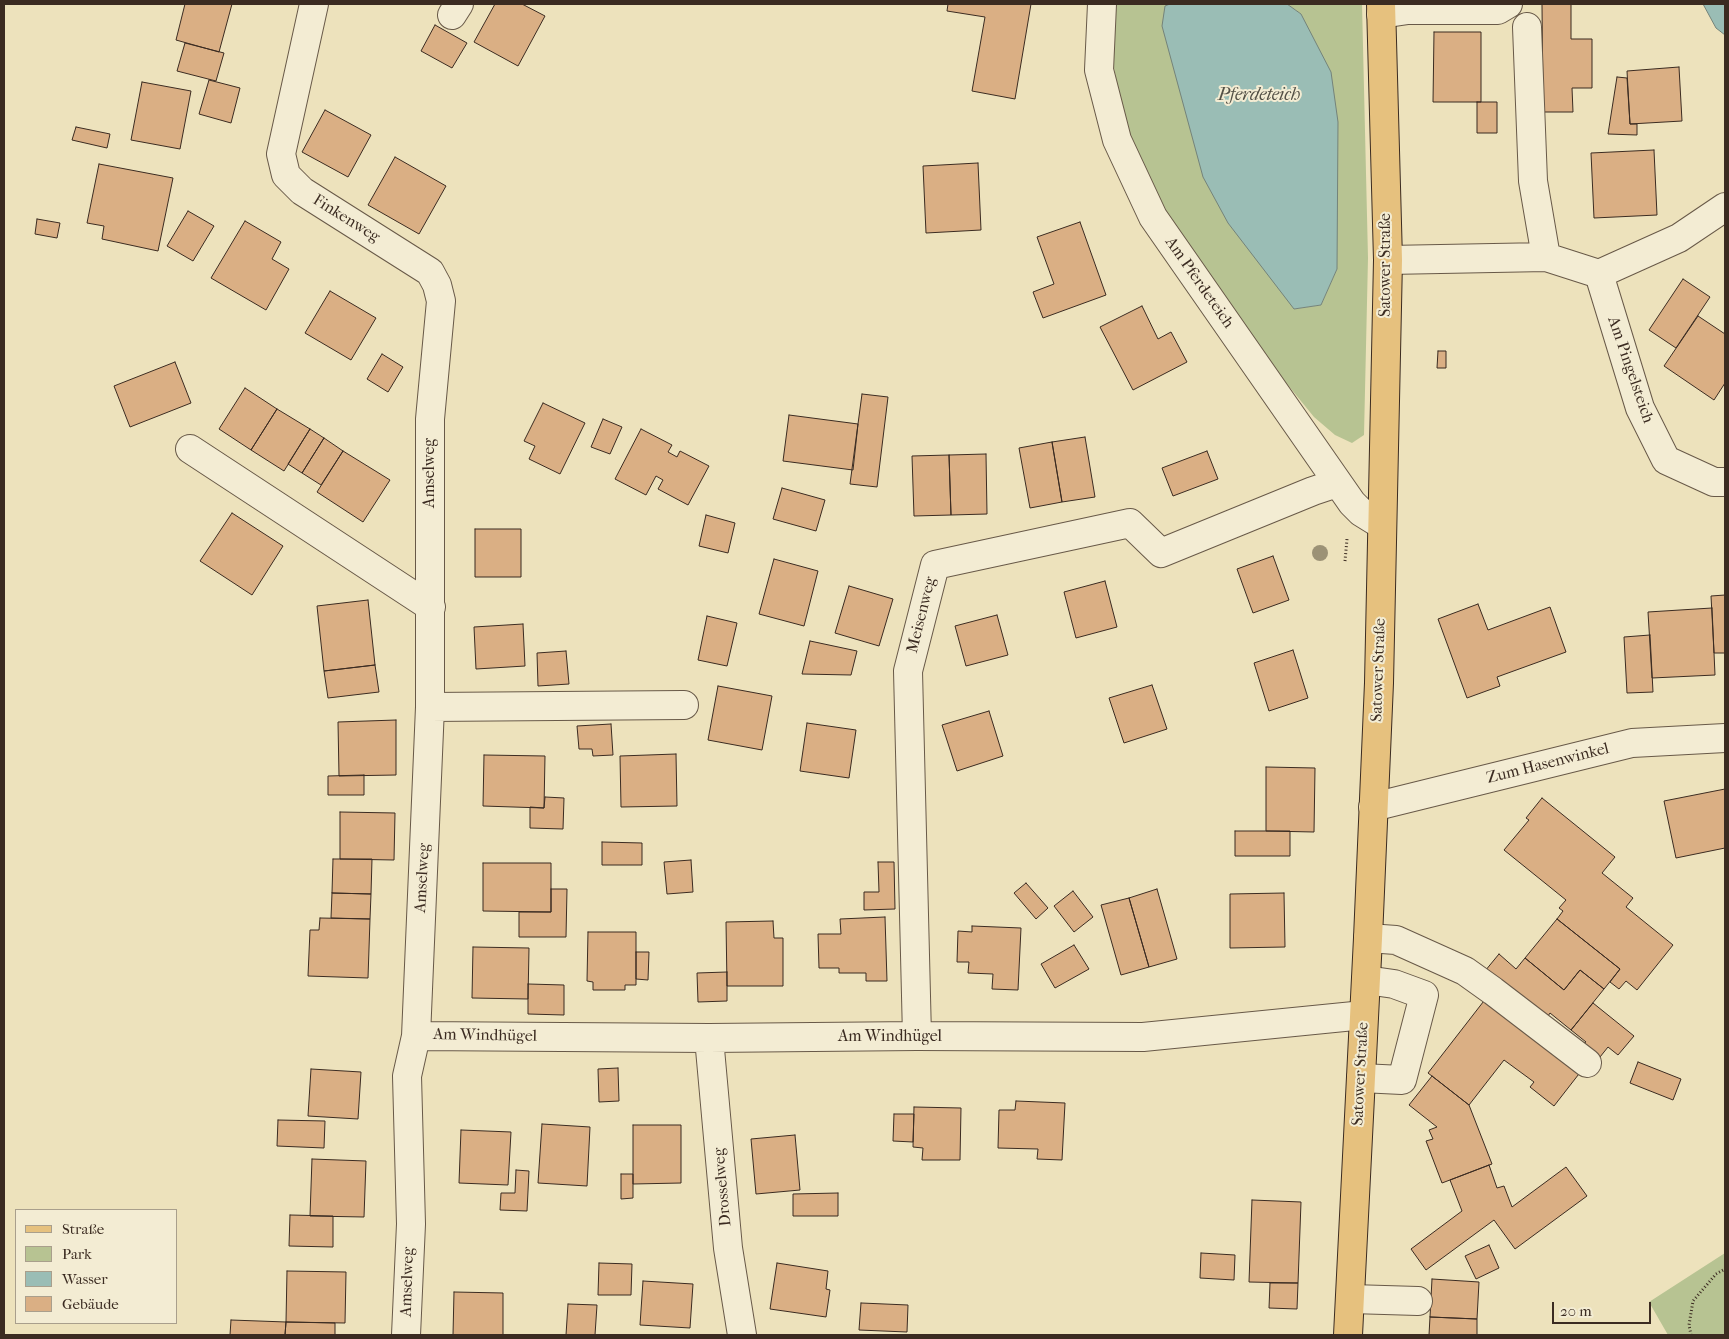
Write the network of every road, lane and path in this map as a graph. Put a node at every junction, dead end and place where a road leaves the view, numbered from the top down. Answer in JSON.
{"nodes":[{"id":1,"x":314,"y":4,"type":"edge"},
{"id":2,"x":1102,"y":4,"type":"edge"},
{"id":3,"x":1508,"y":4,"type":"edge"},
{"id":4,"x":1381,"y":9,"type":"edge"},
{"id":5,"x":1527,"y":27,"type":"dead end"},
{"id":6,"x":1725,"y":207,"type":"edge"},
{"id":7,"x":1546,"y":257,"type":"junction"},
{"id":8,"x":1388,"y":260,"type":"junction"},
{"id":9,"x":1598,"y":274,"type":"junction"},
{"id":10,"x":430,"y":419,"type":"joint"},
{"id":11,"x":190,"y":449,"type":"dead end"},
{"id":12,"x":1725,"y":482,"type":"edge"},
{"id":13,"x":1337,"y":483,"type":"junction"},
{"id":14,"x":1382,"y":525,"type":"junction"},
{"id":15,"x":1347,"y":534,"type":"dead end"},
{"id":16,"x":1345,"y":561,"type":"dead end"},
{"id":17,"x":431,"y":607,"type":"junction"},
{"id":18,"x":684,"y":705,"type":"dead end"},
{"id":19,"x":430,"y":706,"type":"junction"},
{"id":20,"x":1725,"y":738,"type":"edge"},
{"id":21,"x":1373,"y":807,"type":"junction"},
{"id":22,"x":1368,"y":938,"type":"junction"},
{"id":23,"x":1366,"y":980,"type":"junction"},
{"id":24,"x":1364,"y":1015,"type":"junction"},
{"id":25,"x":416,"y":1036,"type":"junction"},
{"id":26,"x":917,"y":1036,"type":"junction"},
{"id":27,"x":709,"y":1038,"type":"junction"},
{"id":28,"x":1587,"y":1063,"type":"dead end"},
{"id":29,"x":1361,"y":1078,"type":"junction"},
{"id":30,"x":1725,"y":1269,"type":"edge"},
{"id":31,"x":1350,"y":1299,"type":"junction"},
{"id":32,"x":1418,"y":1300,"type":"dead end"},
{"id":33,"x":406,"y":1335,"type":"edge"},
{"id":34,"x":742,"y":1335,"type":"edge"},
{"id":35,"x":1348,"y":1335,"type":"edge"},
{"id":36,"x":1691,"y":1335,"type":"edge"}],
"edges":[{"from":1,"to":10,"type":"street","name":"Finkenweg"},
{"from":2,"to":13,"type":"street","name":"Am Pferdeteich"},
{"from":3,"to":4,"type":"street"},
{"from":4,"to":8,"type":"main road","name":"Satower Straße"},
{"from":5,"to":7,"type":"street"},
{"from":6,"to":9,"type":"street"},
{"from":7,"to":8,"type":"street"},
{"from":7,"to":9,"type":"street"},
{"from":8,"to":14,"type":"main road","name":"Satower Straße"},
{"from":9,"to":12,"type":"street","name":"Am Pingelsteich"},
{"from":10,"to":17,"type":"street","name":"Amselweg"},
{"from":11,"to":17,"type":"street"},
{"from":13,"to":14,"type":"street","name":"Am Pferdeteich"},
{"from":13,"to":26,"type":"street","name":"Meisenweg"},
{"from":14,"to":21,"type":"main road","name":"Satower Straße"},
{"from":15,"to":16,"type":"path"},
{"from":17,"to":19,"type":"street","name":"Amselweg"},
{"from":18,"to":19,"type":"street"},
{"from":19,"to":25,"type":"street","name":"Amselweg"},
{"from":20,"to":21,"type":"street","name":"Zum Hasenwinkel"},
{"from":21,"to":22,"type":"main road","name":"Satower Straße"},
{"from":22,"to":23,"type":"main road","name":"Satower Straße"},
{"from":22,"to":28,"type":"street"},
{"from":23,"to":24,"type":"main road","name":"Satower Straße"},
{"from":23,"to":29,"type":"street"},
{"from":24,"to":26,"type":"street","name":"Am Windhügel"},
{"from":24,"to":29,"type":"main road","name":"Satower Straße"},
{"from":25,"to":27,"type":"street","name":"Am Windhügel"},
{"from":25,"to":33,"type":"street","name":"Amselweg"},
{"from":26,"to":27,"type":"street","name":"Am Windhügel"},
{"from":27,"to":34,"type":"street","name":"Drosselweg"},
{"from":29,"to":31,"type":"main road","name":"Satower Straße"},
{"from":30,"to":36,"type":"path"},
{"from":31,"to":32,"type":"street"},
{"from":31,"to":35,"type":"main road","name":"Satower Straße"}]}
